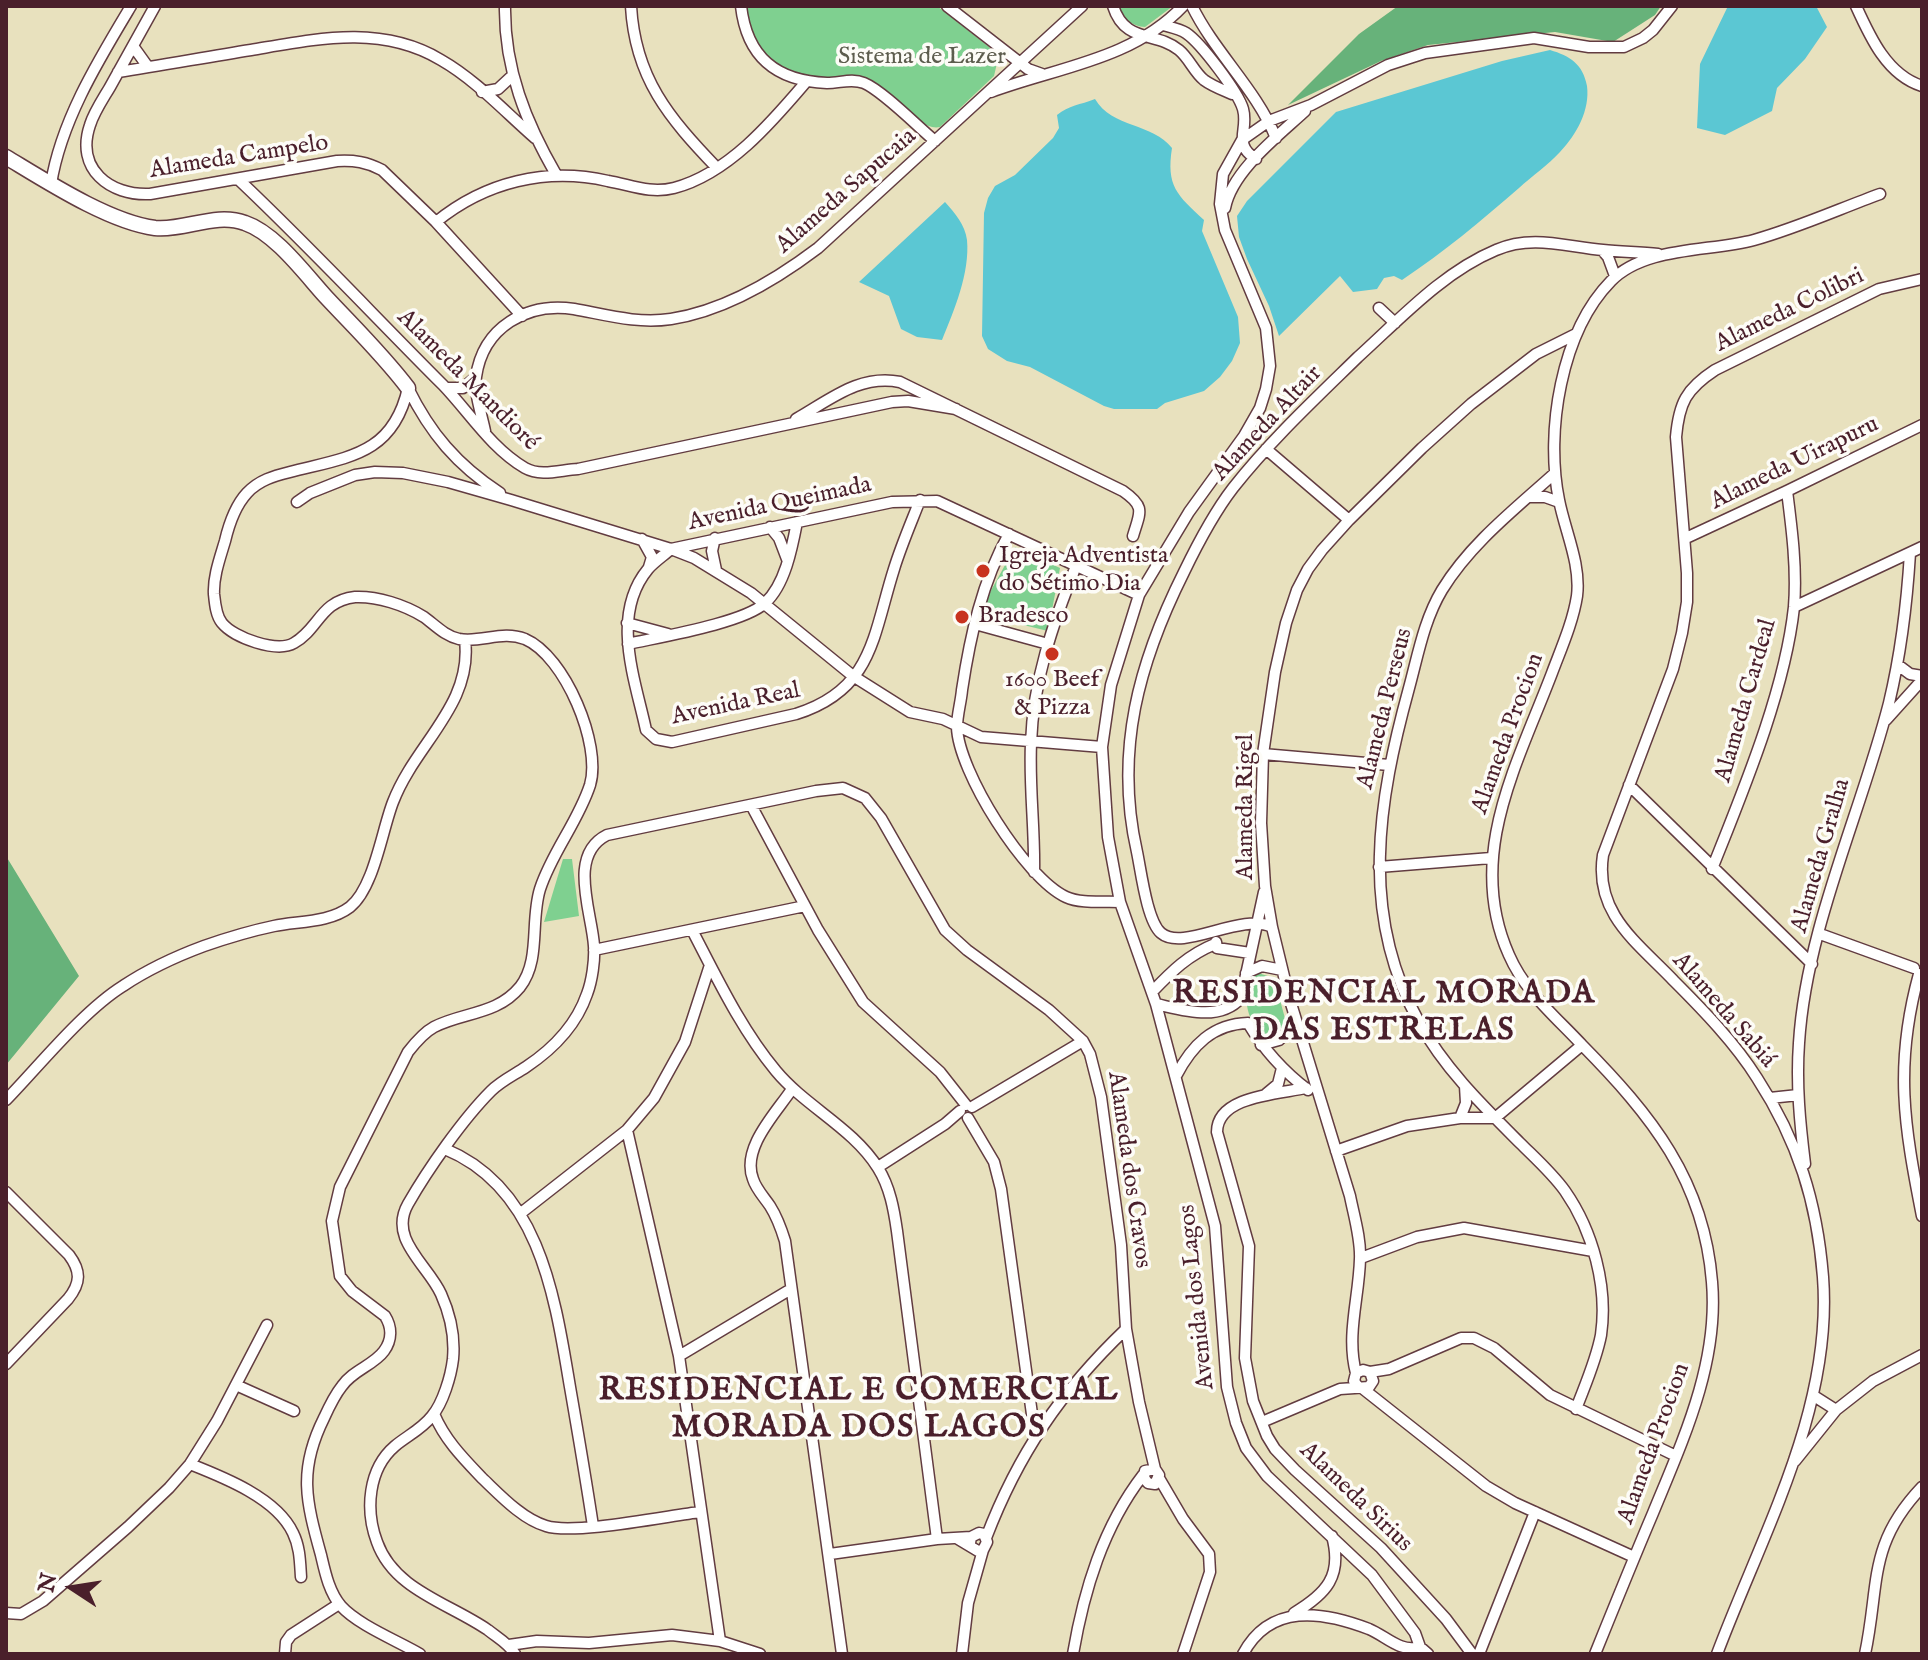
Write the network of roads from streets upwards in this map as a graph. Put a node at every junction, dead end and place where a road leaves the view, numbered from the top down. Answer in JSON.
{"nodes":[{"id":1,"x":131,"y":6,"type":"edge"},
{"id":2,"x":155,"y":6,"type":"edge"},
{"id":3,"x":505,"y":6,"type":"edge"},
{"id":4,"x":631,"y":6,"type":"edge"},
{"id":5,"x":741,"y":6,"type":"edge"},
{"id":6,"x":947,"y":6,"type":"edge"},
{"id":7,"x":1082,"y":6,"type":"edge"},
{"id":8,"x":1113,"y":6,"type":"edge"},
{"id":9,"x":1183,"y":6,"type":"edge"},
{"id":10,"x":1192,"y":6,"type":"edge"},
{"id":11,"x":1672,"y":6,"type":"edge"},
{"id":12,"x":1856,"y":6,"type":"edge"},
{"id":13,"x":1163,"y":25,"type":"junction"},
{"id":14,"x":1207,"y":34,"type":"junction"},
{"id":15,"x":1145,"y":38,"type":"junction"},
{"id":16,"x":1196,"y":42,"type":"junction"},
{"id":17,"x":133,"y":46,"type":"junction"},
{"id":18,"x":1020,"y":62,"type":"junction"},
{"id":19,"x":148,"y":67,"type":"junction"},
{"id":20,"x":118,"y":72,"type":"junction"},
{"id":21,"x":1042,"y":75,"type":"junction"},
{"id":22,"x":512,"y":76,"type":"junction"},
{"id":23,"x":1241,"y":79,"type":"junction"},
{"id":24,"x":806,"y":82,"type":"junction"},
{"id":25,"x":1922,"y":86,"type":"edge"},
{"id":26,"x":482,"y":92,"type":"junction"},
{"id":27,"x":1233,"y":92,"type":"junction"},
{"id":28,"x":986,"y":94,"type":"junction"},
{"id":29,"x":1311,"y":105,"type":"junction"},
{"id":30,"x":1269,"y":121,"type":"junction"},
{"id":31,"x":535,"y":138,"type":"junction"},
{"id":32,"x":1276,"y":138,"type":"junction"},
{"id":33,"x":1242,"y":140,"type":"junction"},
{"id":34,"x":935,"y":141,"type":"junction"},
{"id":35,"x":6,"y":157,"type":"edge"},
{"id":36,"x":1256,"y":159,"type":"junction"},
{"id":37,"x":717,"y":168,"type":"junction"},
{"id":38,"x":267,"y":174,"type":"junction"},
{"id":39,"x":557,"y":176,"type":"junction"},
{"id":40,"x":239,"y":180,"type":"junction"},
{"id":41,"x":51,"y":184,"type":"junction"},
{"id":42,"x":1880,"y":194,"type":"dead end"},
{"id":43,"x":260,"y":200,"type":"junction"},
{"id":44,"x":1223,"y":218,"type":"junction"},
{"id":45,"x":436,"y":222,"type":"junction"},
{"id":46,"x":1602,"y":250,"type":"junction"},
{"id":47,"x":1672,"y":255,"type":"junction"},
{"id":48,"x":1615,"y":276,"type":"junction"},
{"id":49,"x":1922,"y":279,"type":"edge"},
{"id":50,"x":1379,"y":308,"type":"dead end"},
{"id":51,"x":522,"y":316,"type":"junction"},
{"id":52,"x":1395,"y":323,"type":"junction"},
{"id":53,"x":1576,"y":334,"type":"junction"},
{"id":54,"x":475,"y":378,"type":"junction"},
{"id":55,"x":911,"y":386,"type":"junction"},
{"id":56,"x":408,"y":388,"type":"junction"},
{"id":57,"x":446,"y":388,"type":"junction"},
{"id":58,"x":1685,"y":397,"type":"joint"},
{"id":59,"x":831,"y":400,"type":"junction"},
{"id":60,"x":908,"y":401,"type":"junction"},
{"id":61,"x":956,"y":409,"type":"junction"},
{"id":62,"x":837,"y":414,"type":"junction"},
{"id":63,"x":787,"y":424,"type":"junction"},
{"id":64,"x":1922,"y":425,"type":"edge"},
{"id":65,"x":485,"y":433,"type":"junction"},
{"id":66,"x":1266,"y":449,"type":"junction"},
{"id":67,"x":459,"y":462,"type":"junction"},
{"id":68,"x":1555,"y":473,"type":"junction"},
{"id":69,"x":448,"y":482,"type":"junction"},
{"id":70,"x":1787,"y":491,"type":"junction"},
{"id":71,"x":1528,"y":497,"type":"junction"},
{"id":72,"x":511,"y":500,"type":"junction"},
{"id":73,"x":920,"y":500,"type":"junction"},
{"id":74,"x":297,"y":502,"type":"dead end"},
{"id":75,"x":1559,"y":502,"type":"junction"},
{"id":76,"x":1349,"y":520,"type":"junction"},
{"id":77,"x":797,"y":522,"type":"junction"},
{"id":78,"x":770,"y":527,"type":"junction"},
{"id":79,"x":1009,"y":534,"type":"junction"},
{"id":80,"x":1133,"y":536,"type":"dead end"},
{"id":81,"x":715,"y":538,"type":"junction"},
{"id":82,"x":1686,"y":538,"type":"junction"},
{"id":83,"x":642,"y":539,"type":"junction"},
{"id":84,"x":1922,"y":547,"type":"edge"},
{"id":85,"x":671,"y":549,"type":"junction"},
{"id":86,"x":1910,"y":553,"type":"junction"},
{"id":87,"x":787,"y":559,"type":"junction"},
{"id":88,"x":1076,"y":566,"type":"junction"},
{"id":89,"x":649,"y":567,"type":"junction"},
{"id":90,"x":716,"y":570,"type":"junction"},
{"id":91,"x":777,"y":587,"type":"junction"},
{"id":92,"x":751,"y":593,"type":"junction"},
{"id":93,"x":1139,"y":595,"type":"junction"},
{"id":94,"x":764,"y":604,"type":"junction"},
{"id":95,"x":1794,"y":607,"type":"junction"},
{"id":96,"x":739,"y":617,"type":"junction"},
{"id":97,"x":627,"y":623,"type":"junction"},
{"id":98,"x":975,"y":624,"type":"junction"},
{"id":99,"x":670,"y":635,"type":"junction"},
{"id":100,"x":465,"y":640,"type":"junction"},
{"id":101,"x":628,"y":644,"type":"junction"},
{"id":102,"x":1048,"y":644,"type":"junction"},
{"id":103,"x":1898,"y":665,"type":"junction"},
{"id":104,"x":853,"y":676,"type":"junction"},
{"id":105,"x":1922,"y":678,"type":"edge"},
{"id":106,"x":1883,"y":723,"type":"junction"},
{"id":107,"x":957,"y":726,"type":"junction"},
{"id":108,"x":1031,"y":739,"type":"junction"},
{"id":109,"x":1102,"y":747,"type":"junction"},
{"id":110,"x":1263,"y":754,"type":"junction"},
{"id":111,"x":1389,"y":765,"type":"junction"},
{"id":112,"x":1629,"y":785,"type":"junction"},
{"id":113,"x":751,"y":805,"type":"junction"},
{"id":114,"x":1491,"y":858,"type":"junction"},
{"id":115,"x":1379,"y":867,"type":"junction"},
{"id":116,"x":1712,"y":869,"type":"junction"},
{"id":117,"x":1034,"y":872,"type":"junction"},
{"id":118,"x":1265,"y":886,"type":"junction"},
{"id":119,"x":1120,"y":902,"type":"junction"},
{"id":120,"x":805,"y":906,"type":"junction"},
{"id":121,"x":1257,"y":922,"type":"junction"},
{"id":122,"x":1272,"y":927,"type":"junction"},
{"id":123,"x":1222,"y":929,"type":"junction"},
{"id":124,"x":692,"y":930,"type":"junction"},
{"id":125,"x":1820,"y":934,"type":"junction"},
{"id":126,"x":1215,"y":944,"type":"junction"},
{"id":127,"x":594,"y":950,"type":"junction"},
{"id":128,"x":1250,"y":953,"type":"junction"},
{"id":129,"x":1812,"y":964,"type":"junction"},
{"id":130,"x":710,"y":965,"type":"junction"},
{"id":131,"x":1282,"y":970,"type":"junction"},
{"id":132,"x":1919,"y":970,"type":"edge"},
{"id":133,"x":1246,"y":973,"type":"junction"},
{"id":134,"x":1152,"y":992,"type":"junction"},
{"id":135,"x":1241,"y":998,"type":"junction"},
{"id":136,"x":1156,"y":1004,"type":"junction"},
{"id":137,"x":1248,"y":1023,"type":"junction"},
{"id":138,"x":1296,"y":1024,"type":"junction"},
{"id":139,"x":1083,"y":1041,"type":"junction"},
{"id":140,"x":1261,"y":1045,"type":"junction"},
{"id":141,"x":1582,"y":1045,"type":"junction"},
{"id":142,"x":1282,"y":1068,"type":"junction"},
{"id":143,"x":1311,"y":1072,"type":"junction"},
{"id":144,"x":1176,"y":1076,"type":"junction"},
{"id":145,"x":1302,"y":1085,"type":"junction"},
{"id":146,"x":1465,"y":1086,"type":"junction"},
{"id":147,"x":792,"y":1089,"type":"junction"},
{"id":148,"x":1798,"y":1095,"type":"junction"},
{"id":149,"x":1261,"y":1097,"type":"junction"},
{"id":150,"x":1319,"y":1098,"type":"junction"},
{"id":151,"x":1770,"y":1098,"type":"junction"},
{"id":152,"x":6,"y":1100,"type":"edge"},
{"id":153,"x":967,"y":1112,"type":"junction"},
{"id":154,"x":1460,"y":1118,"type":"junction"},
{"id":155,"x":1495,"y":1118,"type":"junction"},
{"id":156,"x":627,"y":1130,"type":"junction"},
{"id":157,"x":445,"y":1149,"type":"junction"},
{"id":158,"x":1336,"y":1151,"type":"junction"},
{"id":159,"x":878,"y":1167,"type":"junction"},
{"id":160,"x":1806,"y":1174,"type":"junction"},
{"id":161,"x":6,"y":1193,"type":"edge"},
{"id":162,"x":521,"y":1213,"type":"junction"},
{"id":163,"x":1922,"y":1216,"type":"edge"},
{"id":164,"x":1582,"y":1225,"type":"junction"},
{"id":165,"x":1564,"y":1245,"type":"junction"},
{"id":166,"x":1593,"y":1251,"type":"junction"},
{"id":167,"x":1361,"y":1258,"type":"junction"},
{"id":168,"x":791,"y":1289,"type":"junction"},
{"id":169,"x":267,"y":1325,"type":"dead end"},
{"id":170,"x":1126,"y":1329,"type":"junction"},
{"id":171,"x":1922,"y":1355,"type":"edge"},
{"id":172,"x":679,"y":1356,"type":"junction"},
{"id":173,"x":6,"y":1364,"type":"edge"},
{"id":174,"x":1364,"y":1379,"type":"junction"},
{"id":175,"x":236,"y":1385,"type":"junction"},
{"id":176,"x":1814,"y":1396,"type":"junction"},
{"id":177,"x":1576,"y":1409,"type":"junction"},
{"id":178,"x":1836,"y":1410,"type":"junction"},
{"id":179,"x":294,"y":1411,"type":"dead end"},
{"id":180,"x":434,"y":1414,"type":"junction"},
{"id":181,"x":1262,"y":1422,"type":"junction"},
{"id":182,"x":1035,"y":1436,"type":"junction"},
{"id":183,"x":1676,"y":1456,"type":"junction"},
{"id":184,"x":190,"y":1464,"type":"junction"},
{"id":185,"x":1791,"y":1466,"type":"junction"},
{"id":186,"x":1151,"y":1477,"type":"junction"},
{"id":187,"x":1922,"y":1487,"type":"edge"},
{"id":188,"x":700,"y":1512,"type":"junction"},
{"id":189,"x":1535,"y":1512,"type":"junction"},
{"id":190,"x":593,"y":1526,"type":"junction"},
{"id":191,"x":1332,"y":1535,"type":"junction"},
{"id":192,"x":937,"y":1539,"type":"junction"},
{"id":193,"x":977,"y":1542,"type":"junction"},
{"id":194,"x":830,"y":1554,"type":"junction"},
{"id":195,"x":1634,"y":1557,"type":"junction"},
{"id":196,"x":301,"y":1577,"type":"dead end"},
{"id":197,"x":339,"y":1604,"type":"junction"},
{"id":198,"x":6,"y":1613,"type":"edge"},
{"id":199,"x":1292,"y":1615,"type":"junction"},
{"id":200,"x":720,"y":1641,"type":"junction"},
{"id":201,"x":512,"y":1650,"type":"edge"},
{"id":202,"x":1424,"y":1651,"type":"edge"},
{"id":203,"x":285,"y":1654,"type":"edge"},
{"id":204,"x":420,"y":1654,"type":"edge"},
{"id":205,"x":760,"y":1654,"type":"edge"},
{"id":206,"x":842,"y":1654,"type":"edge"},
{"id":207,"x":962,"y":1654,"type":"edge"},
{"id":208,"x":1073,"y":1654,"type":"edge"},
{"id":209,"x":1183,"y":1654,"type":"edge"},
{"id":210,"x":1243,"y":1654,"type":"edge"},
{"id":211,"x":1472,"y":1654,"type":"edge"},
{"id":212,"x":1479,"y":1654,"type":"edge"},
{"id":213,"x":1595,"y":1654,"type":"edge"},
{"id":214,"x":1717,"y":1654,"type":"edge"},
{"id":215,"x":1865,"y":1654,"type":"edge"}],
"edges":[{"from":1,"to":41,"type":"street"},
{"from":2,"to":17,"type":"street"},
{"from":3,"to":22,"type":"street"},
{"from":4,"to":37,"type":"street"},
{"from":5,"to":24,"type":"street"},
{"from":6,"to":18,"type":"street"},
{"from":7,"to":18,"type":"street","name":"Alameda Sapucaia"},
{"from":8,"to":15,"type":"street"},
{"from":9,"to":13,"type":"street"},
{"from":10,"to":14,"type":"street"},
{"from":11,"to":29,"type":"street","name":"Avenida dos Lagos"},
{"from":12,"to":25,"type":"street"},
{"from":13,"to":15,"type":"street"},
{"from":13,"to":16,"type":"street"},
{"from":14,"to":16,"type":"street"},
{"from":14,"to":23,"type":"street"},
{"from":15,"to":21,"type":"street"},
{"from":15,"to":27,"type":"street"},
{"from":16,"to":27,"type":"street"},
{"from":17,"to":19,"type":"street"},
{"from":17,"to":20,"type":"street"},
{"from":18,"to":21,"type":"street"},
{"from":18,"to":28,"type":"street","name":"Alameda Sapucaia"},
{"from":19,"to":20,"type":"street"},
{"from":19,"to":26,"type":"street"},
{"from":20,"to":40,"type":"street","name":"Alameda Campelo"},
{"from":21,"to":28,"type":"street"},
{"from":22,"to":26,"type":"street"},
{"from":22,"to":31,"type":"street"},
{"from":23,"to":27,"type":"street"},
{"from":23,"to":30,"type":"street"},
{"from":24,"to":34,"type":"street"},
{"from":24,"to":37,"type":"street"},
{"from":26,"to":31,"type":"street"},
{"from":27,"to":33,"type":"street"},
{"from":28,"to":34,"type":"street","name":"Alameda Sapucaia"},
{"from":29,"to":30,"type":"street","name":"Avenida dos Lagos"},
{"from":29,"to":32,"type":"street","name":"Avenida dos Lagos"},
{"from":30,"to":32,"type":"street"},
{"from":30,"to":33,"type":"street","name":"Avenida dos Lagos"},
{"from":31,"to":39,"type":"street"},
{"from":32,"to":36,"type":"street","name":"Avenida dos Lagos"},
{"from":33,"to":36,"type":"street"},
{"from":33,"to":44,"type":"street","name":"Avenida dos Lagos"},
{"from":34,"to":51,"type":"street","name":"Alameda Sapucaia"},
{"from":35,"to":41,"type":"street"},
{"from":36,"to":44,"type":"street","name":"Avenida dos Lagos"},
{"from":37,"to":39,"type":"street"},
{"from":38,"to":40,"type":"street","name":"Alameda Campelo"},
{"from":38,"to":43,"type":"street"},
{"from":38,"to":45,"type":"street","name":"Alameda Campelo"},
{"from":39,"to":45,"type":"street"},
{"from":40,"to":43,"type":"street","name":"Alameda Mandioré"},
{"from":41,"to":56,"type":"street"},
{"from":42,"to":47,"type":"street","name":"Alameda Procion"},
{"from":43,"to":57,"type":"street","name":"Alameda Mandioré"},
{"from":44,"to":93,"type":"street","name":"Avenida dos Lagos"},
{"from":45,"to":51,"type":"street","name":"Alameda Campelo"},
{"from":46,"to":47,"type":"street","name":"Alameda Altair"},
{"from":46,"to":48,"type":"street"},
{"from":46,"to":52,"type":"street","name":"Alameda Altair"},
{"from":47,"to":48,"type":"street","name":"Alameda Procion"},
{"from":48,"to":53,"type":"street","name":"Alameda Procion"},
{"from":49,"to":58,"type":"street","name":"Alameda Colibri"},
{"from":50,"to":52,"type":"street"},
{"from":51,"to":54,"type":"street","name":"Alameda Sapucaia"},
{"from":52,"to":66,"type":"street","name":"Alameda Altair"},
{"from":53,"to":68,"type":"street","name":"Alameda Procion"},
{"from":53,"to":76,"type":"street","name":"Alameda Rigel"},
{"from":54,"to":57,"type":"street"},
{"from":54,"to":65,"type":"street"},
{"from":55,"to":59,"type":"street","name":"Alameda Mandioré"},
{"from":55,"to":60,"type":"street"},
{"from":55,"to":61,"type":"street","name":"Alameda Mandioré"},
{"from":56,"to":67,"type":"street","name":"Avenida Queimada"},
{"from":56,"to":100,"type":"street"},
{"from":57,"to":65,"type":"street","name":"Alameda Mandioré"},
{"from":58,"to":82,"type":"street","name":"Alameda Sabiá"},
{"from":59,"to":62,"type":"street"},
{"from":59,"to":63,"type":"street","name":"Alameda Mandioré"},
{"from":60,"to":61,"type":"street","name":"Alameda Mandioré"},
{"from":60,"to":62,"type":"street","name":"Alameda Mandioré"},
{"from":61,"to":80,"type":"street","name":"Alameda Mandioré"},
{"from":62,"to":63,"type":"street","name":"Alameda Mandioré"},
{"from":63,"to":65,"type":"street","name":"Alameda Mandioré"},
{"from":64,"to":70,"type":"street","name":"Alameda Uirapuru"},
{"from":66,"to":76,"type":"street"},
{"from":66,"to":123,"type":"street","name":"Alameda Altair"},
{"from":67,"to":69,"type":"street"},
{"from":67,"to":72,"type":"street","name":"Avenida Queimada"},
{"from":68,"to":71,"type":"street","name":"Alameda Perseus"},
{"from":68,"to":75,"type":"street","name":"Alameda Procion"},
{"from":69,"to":72,"type":"street","name":"Avenida Queimada"},
{"from":69,"to":74,"type":"street","name":"Avenida Queimada"},
{"from":70,"to":82,"type":"street","name":"Alameda Uirapuru"},
{"from":70,"to":95,"type":"street","name":"Alameda Cardeal"},
{"from":71,"to":75,"type":"street"},
{"from":71,"to":111,"type":"street","name":"Alameda Perseus"},
{"from":72,"to":83,"type":"street","name":"Avenida Queimada"},
{"from":73,"to":77,"type":"street","name":"Avenida Queimada"},
{"from":73,"to":79,"type":"street","name":"Avenida Queimada"},
{"from":73,"to":104,"type":"street","name":"Avenida Real"},
{"from":75,"to":114,"type":"street","name":"Alameda Procion"},
{"from":76,"to":110,"type":"street","name":"Alameda Rigel"},
{"from":77,"to":78,"type":"street","name":"Avenida Queimada"},
{"from":77,"to":87,"type":"street"},
{"from":78,"to":81,"type":"street","name":"Avenida Queimada"},
{"from":78,"to":87,"type":"street"},
{"from":79,"to":88,"type":"street","name":"Avenida Queimada"},
{"from":79,"to":98,"type":"street"},
{"from":81,"to":85,"type":"street","name":"Avenida Queimada"},
{"from":81,"to":90,"type":"street"},
{"from":82,"to":112,"type":"street","name":"Alameda Sabiá"},
{"from":83,"to":85,"type":"street","name":"Avenida Queimada"},
{"from":83,"to":89,"type":"street"},
{"from":84,"to":86,"type":"street"},
{"from":85,"to":89,"type":"street","name":"Avenida Real"},
{"from":85,"to":90,"type":"street"},
{"from":86,"to":95,"type":"street"},
{"from":86,"to":103,"type":"street","name":"Alameda Gralha"},
{"from":87,"to":91,"type":"street"},
{"from":88,"to":93,"type":"street","name":"Avenida Queimada"},
{"from":88,"to":102,"type":"street"},
{"from":89,"to":97,"type":"street","name":"Avenida Real"},
{"from":90,"to":92,"type":"street"},
{"from":91,"to":92,"type":"street"},
{"from":91,"to":94,"type":"street"},
{"from":92,"to":94,"type":"street"},
{"from":92,"to":96,"type":"street"},
{"from":93,"to":109,"type":"street","name":"Avenida dos Lagos"},
{"from":94,"to":96,"type":"street"},
{"from":94,"to":104,"type":"street"},
{"from":95,"to":116,"type":"street","name":"Alameda Cardeal"},
{"from":96,"to":99,"type":"street"},
{"from":97,"to":99,"type":"street"},
{"from":97,"to":101,"type":"street","name":"Avenida Real"},
{"from":98,"to":102,"type":"street"},
{"from":98,"to":107,"type":"street"},
{"from":99,"to":101,"type":"street"},
{"from":100,"to":152,"type":"street"},
{"from":100,"to":197,"type":"street"},
{"from":101,"to":104,"type":"street","name":"Avenida Real"},
{"from":102,"to":108,"type":"street"},
{"from":103,"to":105,"type":"street"},
{"from":103,"to":106,"type":"street","name":"Alameda Gralha"},
{"from":104,"to":107,"type":"street"},
{"from":105,"to":106,"type":"street"},
{"from":106,"to":125,"type":"street","name":"Alameda Gralha"},
{"from":107,"to":108,"type":"street"},
{"from":107,"to":117,"type":"street"},
{"from":108,"to":109,"type":"street"},
{"from":108,"to":117,"type":"street"},
{"from":109,"to":119,"type":"street","name":"Avenida dos Lagos"},
{"from":110,"to":111,"type":"street"},
{"from":110,"to":118,"type":"street","name":"Alameda Rigel"},
{"from":111,"to":115,"type":"street","name":"Alameda Perseus"},
{"from":112,"to":116,"type":"street"},
{"from":112,"to":151,"type":"street","name":"Alameda Sabiá"},
{"from":113,"to":120,"type":"street"},
{"from":113,"to":127,"type":"street","name":"Alameda dos Cravos"},
{"from":113,"to":139,"type":"street","name":"Alameda dos Cravos"},
{"from":114,"to":115,"type":"street"},
{"from":114,"to":141,"type":"street","name":"Alameda Procion"},
{"from":115,"to":146,"type":"street","name":"Alameda Perseus"},
{"from":116,"to":129,"type":"street"},
{"from":117,"to":119,"type":"street"},
{"from":118,"to":121,"type":"street"},
{"from":118,"to":122,"type":"street","name":"Alameda Rigel"},
{"from":119,"to":134,"type":"street","name":"Avenida dos Lagos"},
{"from":120,"to":124,"type":"street"},
{"from":120,"to":153,"type":"street"},
{"from":121,"to":122,"type":"street"},
{"from":121,"to":123,"type":"street"},
{"from":121,"to":128,"type":"street"},
{"from":122,"to":131,"type":"street","name":"Alameda Rigel"},
{"from":123,"to":126,"type":"street"},
{"from":124,"to":127,"type":"street"},
{"from":124,"to":130,"type":"street"},
{"from":125,"to":129,"type":"street","name":"Alameda Gralha"},
{"from":125,"to":132,"type":"street"},
{"from":126,"to":128,"type":"street"},
{"from":126,"to":134,"type":"street"},
{"from":127,"to":157,"type":"street"},
{"from":128,"to":133,"type":"street"},
{"from":129,"to":148,"type":"street","name":"Alameda Gralha"},
{"from":130,"to":147,"type":"street"},
{"from":130,"to":156,"type":"street"},
{"from":131,"to":133,"type":"street"},
{"from":131,"to":138,"type":"street","name":"Alameda Rigel"},
{"from":132,"to":163,"type":"street"},
{"from":133,"to":135,"type":"street"},
{"from":134,"to":136,"type":"street","name":"Avenida dos Lagos"},
{"from":135,"to":136,"type":"street"},
{"from":135,"to":137,"type":"street"},
{"from":136,"to":144,"type":"street","name":"Avenida dos Lagos"},
{"from":137,"to":140,"type":"street"},
{"from":137,"to":144,"type":"street"},
{"from":138,"to":140,"type":"street"},
{"from":138,"to":143,"type":"street","name":"Alameda Rigel"},
{"from":139,"to":153,"type":"street"},
{"from":139,"to":170,"type":"street","name":"Alameda dos Cravos"},
{"from":140,"to":142,"type":"street"},
{"from":141,"to":155,"type":"street"},
{"from":141,"to":183,"type":"street","name":"Alameda Procion"},
{"from":142,"to":145,"type":"street"},
{"from":142,"to":149,"type":"street"},
{"from":143,"to":145,"type":"street"},
{"from":143,"to":150,"type":"street","name":"Alameda Rigel"},
{"from":144,"to":191,"type":"street","name":"Avenida dos Lagos"},
{"from":145,"to":149,"type":"street","name":"Alameda Sirius"},
{"from":145,"to":150,"type":"street"},
{"from":146,"to":154,"type":"street"},
{"from":146,"to":155,"type":"street","name":"Alameda Perseus"},
{"from":147,"to":159,"type":"street"},
{"from":147,"to":168,"type":"street"},
{"from":148,"to":151,"type":"street"},
{"from":148,"to":160,"type":"street","name":"Alameda Gralha"},
{"from":149,"to":181,"type":"street","name":"Alameda Sirius"},
{"from":150,"to":158,"type":"street","name":"Alameda Rigel"},
{"from":151,"to":160,"type":"street","name":"Alameda Sabiá"},
{"from":153,"to":159,"type":"street"},
{"from":153,"to":182,"type":"street"},
{"from":154,"to":155,"type":"street"},
{"from":154,"to":158,"type":"street"},
{"from":155,"to":164,"type":"street","name":"Alameda Perseus"},
{"from":156,"to":162,"type":"street"},
{"from":156,"to":172,"type":"street"},
{"from":157,"to":162,"type":"street"},
{"from":157,"to":180,"type":"street"},
{"from":158,"to":167,"type":"street","name":"Alameda Rigel"},
{"from":159,"to":192,"type":"street"},
{"from":160,"to":176,"type":"street","name":"Alameda Sabiá"},
{"from":161,"to":173,"type":"street"},
{"from":162,"to":190,"type":"street"},
{"from":164,"to":165,"type":"street"},
{"from":164,"to":166,"type":"street","name":"Alameda Perseus"},
{"from":165,"to":166,"type":"street"},
{"from":165,"to":167,"type":"street"},
{"from":166,"to":177,"type":"street","name":"Alameda Perseus"},
{"from":167,"to":174,"type":"street","name":"Alameda Rigel"},
{"from":168,"to":172,"type":"street"},
{"from":168,"to":194,"type":"street"},
{"from":169,"to":175,"type":"street"},
{"from":170,"to":182,"type":"street"},
{"from":170,"to":186,"type":"street","name":"Alameda dos Cravos"},
{"from":171,"to":178,"type":"street"},
{"from":172,"to":188,"type":"street"},
{"from":174,"to":177,"type":"street"},
{"from":174,"to":181,"type":"street"},
{"from":174,"to":189,"type":"street","name":"Alameda Rigel"},
{"from":175,"to":179,"type":"street"},
{"from":175,"to":184,"type":"street"},
{"from":176,"to":178,"type":"street"},
{"from":176,"to":185,"type":"street","name":"Alameda Sabiá"},
{"from":177,"to":183,"type":"street"},
{"from":178,"to":185,"type":"street"},
{"from":180,"to":190,"type":"street"},
{"from":180,"to":201,"type":"street"},
{"from":181,"to":211,"type":"street","name":"Alameda Sirius"},
{"from":182,"to":193,"type":"street"},
{"from":183,"to":195,"type":"street","name":"Alameda Procion"},
{"from":184,"to":196,"type":"street"},
{"from":184,"to":198,"type":"street"},
{"from":185,"to":214,"type":"street","name":"Alameda Sabiá"},
{"from":186,"to":208,"type":"street"},
{"from":186,"to":209,"type":"street"},
{"from":187,"to":215,"type":"street"},
{"from":188,"to":190,"type":"street"},
{"from":188,"to":200,"type":"street"},
{"from":189,"to":195,"type":"street","name":"Alameda Rigel"},
{"from":189,"to":212,"type":"street"},
{"from":191,"to":199,"type":"street"},
{"from":191,"to":202,"type":"street","name":"Avenida dos Lagos"},
{"from":192,"to":193,"type":"street"},
{"from":192,"to":194,"type":"street"},
{"from":193,"to":207,"type":"street"},
{"from":194,"to":206,"type":"street"},
{"from":195,"to":213,"type":"street","name":"Alameda Procion"},
{"from":197,"to":203,"type":"street"},
{"from":197,"to":204,"type":"street"},
{"from":199,"to":202,"type":"street"},
{"from":199,"to":210,"type":"street"},
{"from":200,"to":201,"type":"street"},
{"from":200,"to":205,"type":"street"}]}
